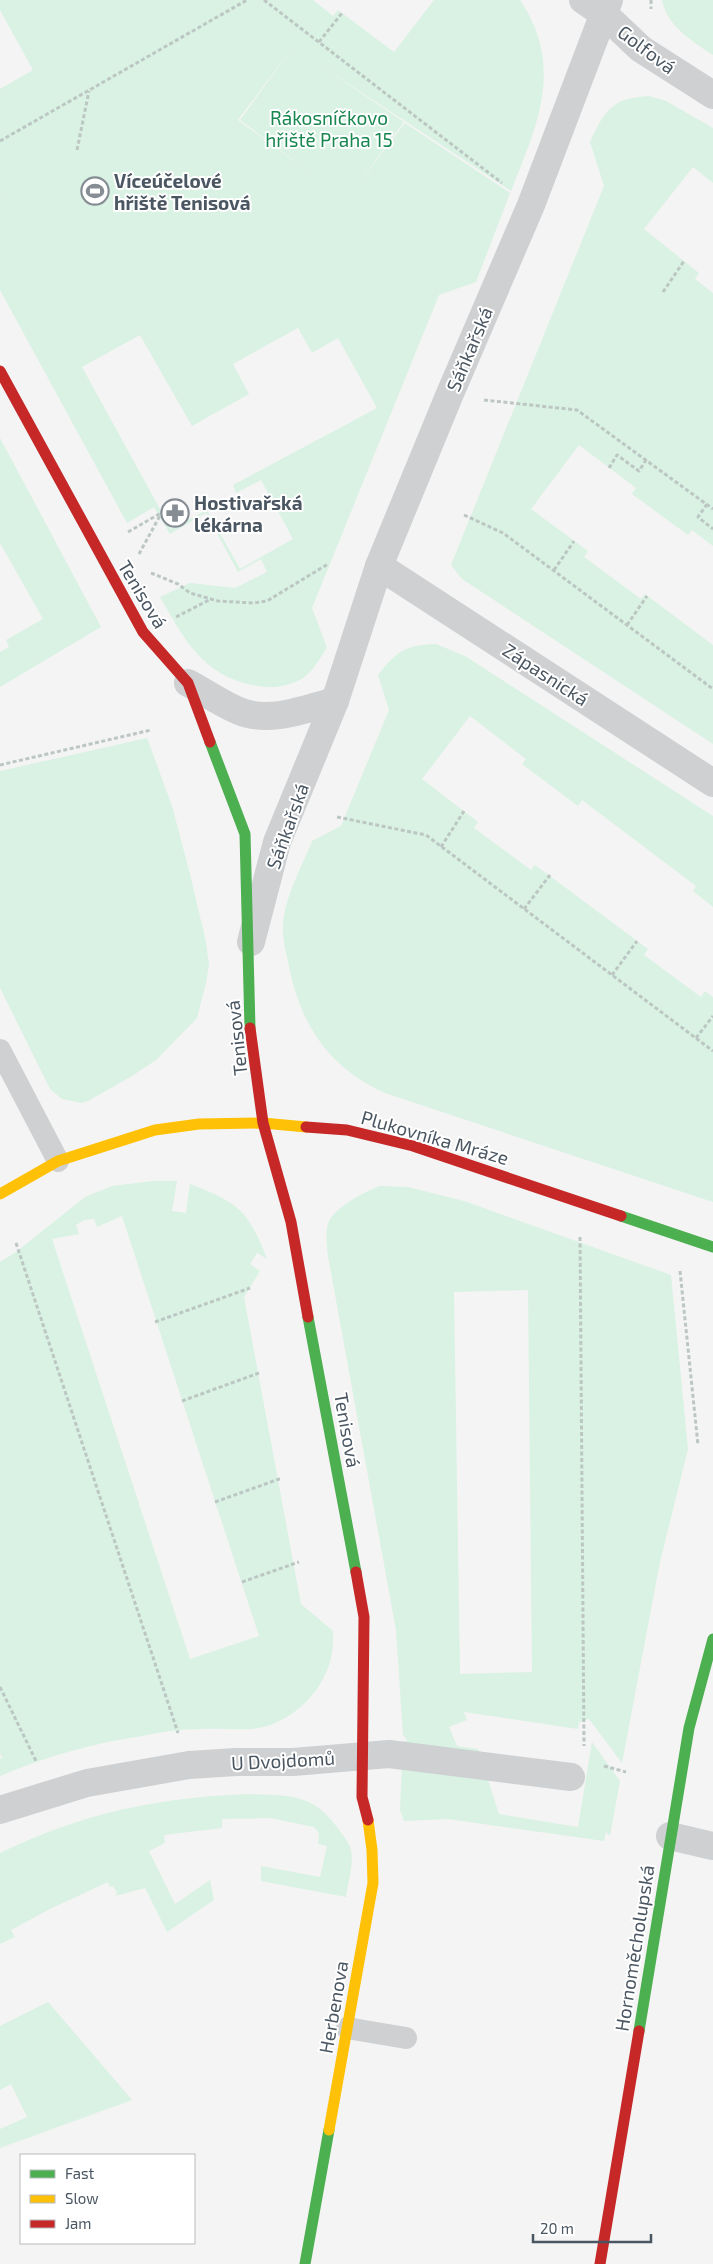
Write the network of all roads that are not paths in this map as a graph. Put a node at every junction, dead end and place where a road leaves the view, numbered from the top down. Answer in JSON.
{"nodes":[{"id":1,"x":583,"y":0,"type":"edge"},
{"id":2,"x":607,"y":7,"type":"edge"},
{"id":3,"x":713,"y":95,"type":"edge"},
{"id":4,"x":0,"y":371,"type":"edge"},
{"id":5,"x":380,"y":566,"type":"junction"},
{"id":6,"x":188,"y":683,"type":"junction"},
{"id":7,"x":335,"y":701,"type":"junction"},
{"id":8,"x":713,"y":783,"type":"edge"},
{"id":9,"x":248,"y":954,"type":"junction"},
{"id":10,"x":0,"y":1050,"type":"edge"},
{"id":11,"x":263,"y":1123,"type":"junction"},
{"id":12,"x":58,"y":1160,"type":"junction"},
{"id":13,"x":0,"y":1194,"type":"edge"},
{"id":14,"x":713,"y":1246,"type":"edge"},
{"id":15,"x":713,"y":1640,"type":"edge"},
{"id":16,"x":362,"y":1755,"type":"junction"},
{"id":17,"x":571,"y":1777,"type":"road end"},
{"id":18,"x":0,"y":1810,"type":"edge"},
{"id":19,"x":670,"y":1836,"type":"junction"},
{"id":20,"x":713,"y":1846,"type":"edge"},
{"id":21,"x":347,"y":2028,"type":"junction"},
{"id":22,"x":406,"y":2038,"type":"dead end"},
{"id":23,"x":305,"y":2264,"type":"edge"},
{"id":24,"x":600,"y":2264,"type":"edge"}],
"edges":[{"from":1,"to":2,"type":"street","name":"Golfová"},
{"from":2,"to":3,"type":"street","name":"Golfová"},
{"from":2,"to":5,"type":"street","name":"Sáňkařská"},
{"from":4,"to":6,"type":"street","name":"Tenisová"},
{"from":5,"to":7,"type":"street","name":"Sáňkařská"},
{"from":5,"to":8,"type":"street","name":"Zápasnická"},
{"from":6,"to":7,"type":"street"},
{"from":6,"to":9,"type":"street","name":"Tenisová"},
{"from":7,"to":9,"type":"street","name":"Sáňkařská"},
{"from":9,"to":11,"type":"street","name":"Tenisová"},
{"from":10,"to":12,"type":"lane"},
{"from":11,"to":12,"type":"street","name":"Plukovníka Mráze"},
{"from":11,"to":14,"type":"street","name":"Plukovníka Mráze"},
{"from":11,"to":16,"type":"street","name":"Tenisová"},
{"from":12,"to":13,"type":"street","name":"Plukovníka Mráze"},
{"from":15,"to":19,"type":"street","name":"Hornoměcholupská"},
{"from":16,"to":17,"type":"street","name":"U Dvojdomů"},
{"from":16,"to":18,"type":"street","name":"U Dvojdomů"},
{"from":16,"to":21,"type":"street","name":"Herbenova"},
{"from":19,"to":20,"type":"street"},
{"from":19,"to":24,"type":"street","name":"Hornoměcholupská"},
{"from":21,"to":22,"type":"lane"},
{"from":21,"to":23,"type":"street","name":"Herbenova"}]}
